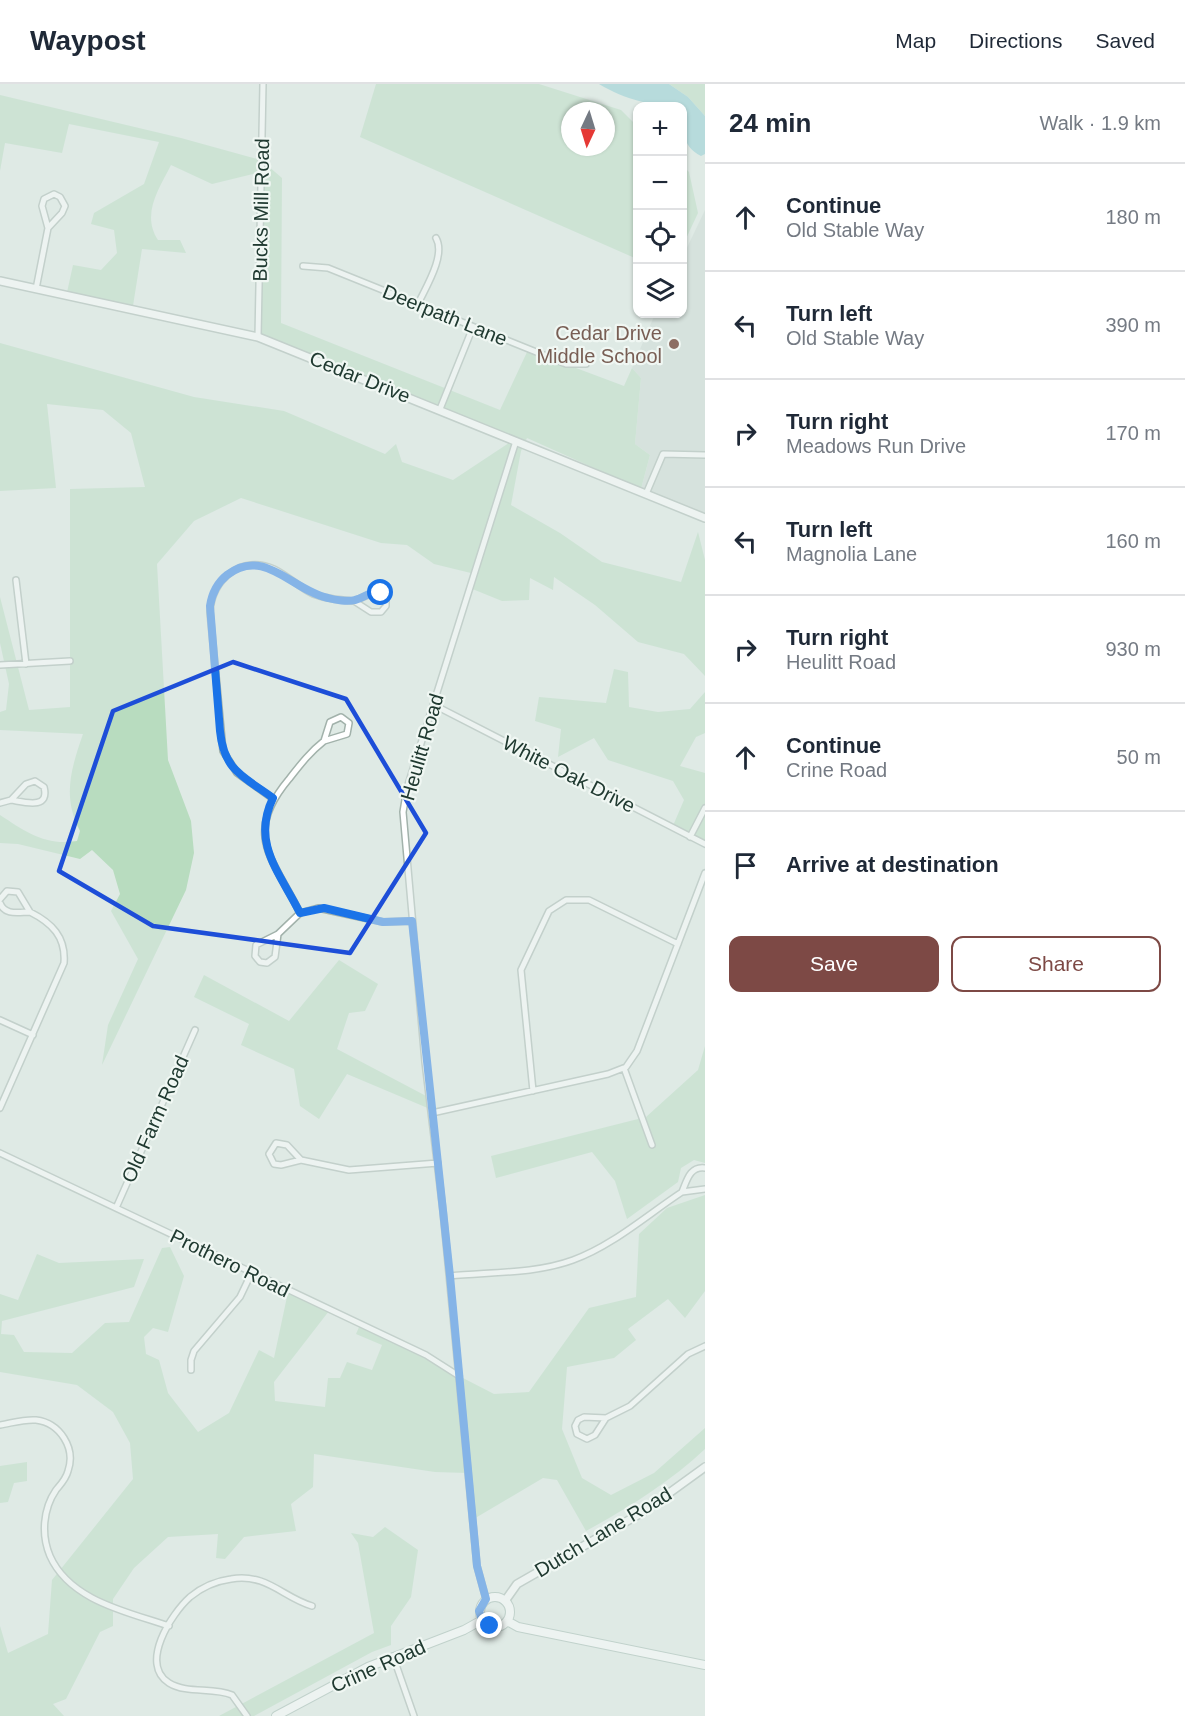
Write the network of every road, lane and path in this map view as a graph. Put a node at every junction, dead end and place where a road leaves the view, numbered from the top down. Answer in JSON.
{"nodes":[{"id":1,"x":263,"y":84,"type":"edge"},
{"id":2,"x":48,"y":228,"type":"junction"},
{"id":3,"x":436,"y":238,"type":"dead end"},
{"id":4,"x":303,"y":266,"type":"dead end"},
{"id":5,"x":0,"y":282,"type":"edge"},
{"id":6,"x":36,"y":289,"type":"junction"},
{"id":7,"x":418,"y":304,"type":"junction"},
{"id":8,"x":473,"y":327,"type":"junction"},
{"id":9,"x":258,"y":337,"type":"junction"},
{"id":10,"x":586,"y":364,"type":"dead end"},
{"id":11,"x":440,"y":409,"type":"junction"},
{"id":12,"x":516,"y":441,"type":"junction"},
{"id":13,"x":705,"y":455,"type":"edge"},
{"id":14,"x":646,"y":494,"type":"junction"},
{"id":15,"x":705,"y":518,"type":"edge"},
{"id":16,"x":16,"y":580,"type":"dead end"},
{"id":17,"x":354,"y":601,"type":"junction"},
{"id":18,"x":70,"y":661,"type":"dead end"},
{"id":19,"x":26,"y":664,"type":"junction"},
{"id":20,"x":0,"y":665,"type":"edge"},
{"id":21,"x":434,"y":705,"type":"junction"},
{"id":22,"x":324,"y":741,"type":"junction"},
{"id":23,"x":273,"y":798,"type":"junction"},
{"id":24,"x":11,"y":800,"type":"junction"},
{"id":25,"x":0,"y":803,"type":"edge"},
{"id":26,"x":705,"y":808,"type":"edge"},
{"id":27,"x":690,"y":837,"type":"junction"},
{"id":28,"x":705,"y":844,"type":"edge"},
{"id":29,"x":705,"y":873,"type":"edge"},
{"id":30,"x":0,"y":899,"type":"edge"},
{"id":31,"x":0,"y":903,"type":"edge"},
{"id":32,"x":30,"y":912,"type":"junction"},
{"id":33,"x":300,"y":913,"type":"junction"},
{"id":34,"x":412,"y":921,"type":"junction"},
{"id":35,"x":278,"y":934,"type":"junction"},
{"id":36,"x":678,"y":944,"type":"junction"},
{"id":37,"x":0,"y":1020,"type":"edge"},
{"id":38,"x":195,"y":1030,"type":"dead end"},
{"id":39,"x":33,"y":1035,"type":"junction"},
{"id":40,"x":624,"y":1068,"type":"junction"},
{"id":41,"x":533,"y":1091,"type":"junction"},
{"id":42,"x":0,"y":1108,"type":"edge"},
{"id":43,"x":432,"y":1113,"type":"junction"},
{"id":44,"x":652,"y":1145,"type":"dead end"},
{"id":45,"x":0,"y":1153,"type":"edge"},
{"id":46,"x":301,"y":1160,"type":"junction"},
{"id":47,"x":438,"y":1163,"type":"junction"},
{"id":48,"x":705,"y":1167,"type":"edge"},
{"id":49,"x":705,"y":1189,"type":"edge"},
{"id":50,"x":681,"y":1192,"type":"junction"},
{"id":51,"x":116,"y":1208,"type":"junction"},
{"id":52,"x":251,"y":1274,"type":"junction"},
{"id":53,"x":450,"y":1276,"type":"junction"},
{"id":54,"x":705,"y":1346,"type":"edge"},
{"id":55,"x":191,"y":1370,"type":"dead end"},
{"id":56,"x":459,"y":1376,"type":"junction"},
{"id":57,"x":606,"y":1418,"type":"junction"},
{"id":58,"x":0,"y":1425,"type":"edge"},
{"id":59,"x":705,"y":1467,"type":"edge"},
{"id":60,"x":486,"y":1599,"type":"junction"},
{"id":61,"x":505,"y":1601,"type":"junction"},
{"id":62,"x":312,"y":1606,"type":"dead end"},
{"id":63,"x":482,"y":1620,"type":"junction"},
{"id":64,"x":507,"y":1621,"type":"junction"},
{"id":65,"x":169,"y":1626,"type":"junction"},
{"id":66,"x":393,"y":1656,"type":"junction"},
{"id":67,"x":705,"y":1665,"type":"edge"},
{"id":68,"x":247,"y":1716,"type":"edge"},
{"id":69,"x":276,"y":1716,"type":"edge"},
{"id":70,"x":414,"y":1716,"type":"edge"}],
"edges":[{"from":1,"to":9,"type":"street","name":"Bucks Mill Road"},
{"from":2,"to":2,"type":"street"},
{"from":2,"to":6,"type":"street"},
{"from":3,"to":7,"type":"street"},
{"from":4,"to":7,"type":"street","name":"Deerpath Lane"},
{"from":5,"to":6,"type":"street","name":"Cedar Drive"},
{"from":6,"to":9,"type":"street","name":"Cedar Drive"},
{"from":7,"to":8,"type":"street","name":"Deerpath Lane"},
{"from":8,"to":10,"type":"street","name":"Deerpath Lane"},
{"from":8,"to":11,"type":"street"},
{"from":9,"to":11,"type":"street","name":"Cedar Drive"},
{"from":11,"to":12,"type":"street","name":"Cedar Drive"},
{"from":12,"to":14,"type":"street","name":"Cedar Drive"},
{"from":12,"to":21,"type":"street","name":"Heulitt Road"},
{"from":13,"to":14,"type":"street"},
{"from":14,"to":15,"type":"street","name":"Cedar Drive"},
{"from":16,"to":19,"type":"street"},
{"from":17,"to":17,"type":"street"},
{"from":17,"to":23,"type":"street"},
{"from":18,"to":19,"type":"street"},
{"from":19,"to":20,"type":"street"},
{"from":21,"to":27,"type":"street","name":"White Oak Drive"},
{"from":21,"to":34,"type":"street","name":"Heulitt Road"},
{"from":22,"to":22,"type":"street"},
{"from":22,"to":23,"type":"street"},
{"from":23,"to":33,"type":"street"},
{"from":24,"to":24,"type":"street"},
{"from":24,"to":25,"type":"street"},
{"from":26,"to":27,"type":"street"},
{"from":27,"to":28,"type":"street","name":"White Oak Drive"},
{"from":29,"to":36,"type":"street"},
{"from":30,"to":32,"type":"street"},
{"from":31,"to":32,"type":"street"},
{"from":32,"to":39,"type":"street"},
{"from":33,"to":34,"type":"street"},
{"from":33,"to":35,"type":"street"},
{"from":34,"to":43,"type":"street","name":"Heulitt Road"},
{"from":35,"to":35,"type":"street"},
{"from":36,"to":40,"type":"street"},
{"from":36,"to":41,"type":"street"},
{"from":37,"to":39,"type":"street"},
{"from":38,"to":51,"type":"street","name":"Old Farm Road"},
{"from":39,"to":42,"type":"street"},
{"from":40,"to":41,"type":"street"},
{"from":40,"to":44,"type":"street"},
{"from":41,"to":43,"type":"street"},
{"from":43,"to":47,"type":"street","name":"Heulitt Road"},
{"from":45,"to":51,"type":"street","name":"Prothero Road"},
{"from":46,"to":46,"type":"street"},
{"from":46,"to":47,"type":"street"},
{"from":47,"to":53,"type":"street","name":"Heulitt Road"},
{"from":48,"to":50,"type":"street"},
{"from":49,"to":50,"type":"street"},
{"from":50,"to":53,"type":"street"},
{"from":51,"to":52,"type":"street","name":"Prothero Road"},
{"from":52,"to":55,"type":"street"},
{"from":52,"to":56,"type":"street","name":"Prothero Road"},
{"from":53,"to":56,"type":"street","name":"Heulitt Road"},
{"from":54,"to":57,"type":"street"},
{"from":56,"to":60,"type":"street","name":"Heulitt Road"},
{"from":57,"to":57,"type":"street"},
{"from":58,"to":65,"type":"street"},
{"from":59,"to":61,"type":"street","name":"Dutch Lane Road"},
{"from":60,"to":61,"type":"main road"},
{"from":60,"to":63,"type":"main road"},
{"from":61,"to":64,"type":"main road"},
{"from":62,"to":65,"type":"street"},
{"from":63,"to":64,"type":"main road","name":"Crine Road"},
{"from":63,"to":66,"type":"main road","name":"Crine Road"},
{"from":64,"to":67,"type":"main road","name":"Crine Road"},
{"from":65,"to":68,"type":"street"},
{"from":66,"to":69,"type":"main road","name":"Crine Road"},
{"from":66,"to":70,"type":"street"}]}
